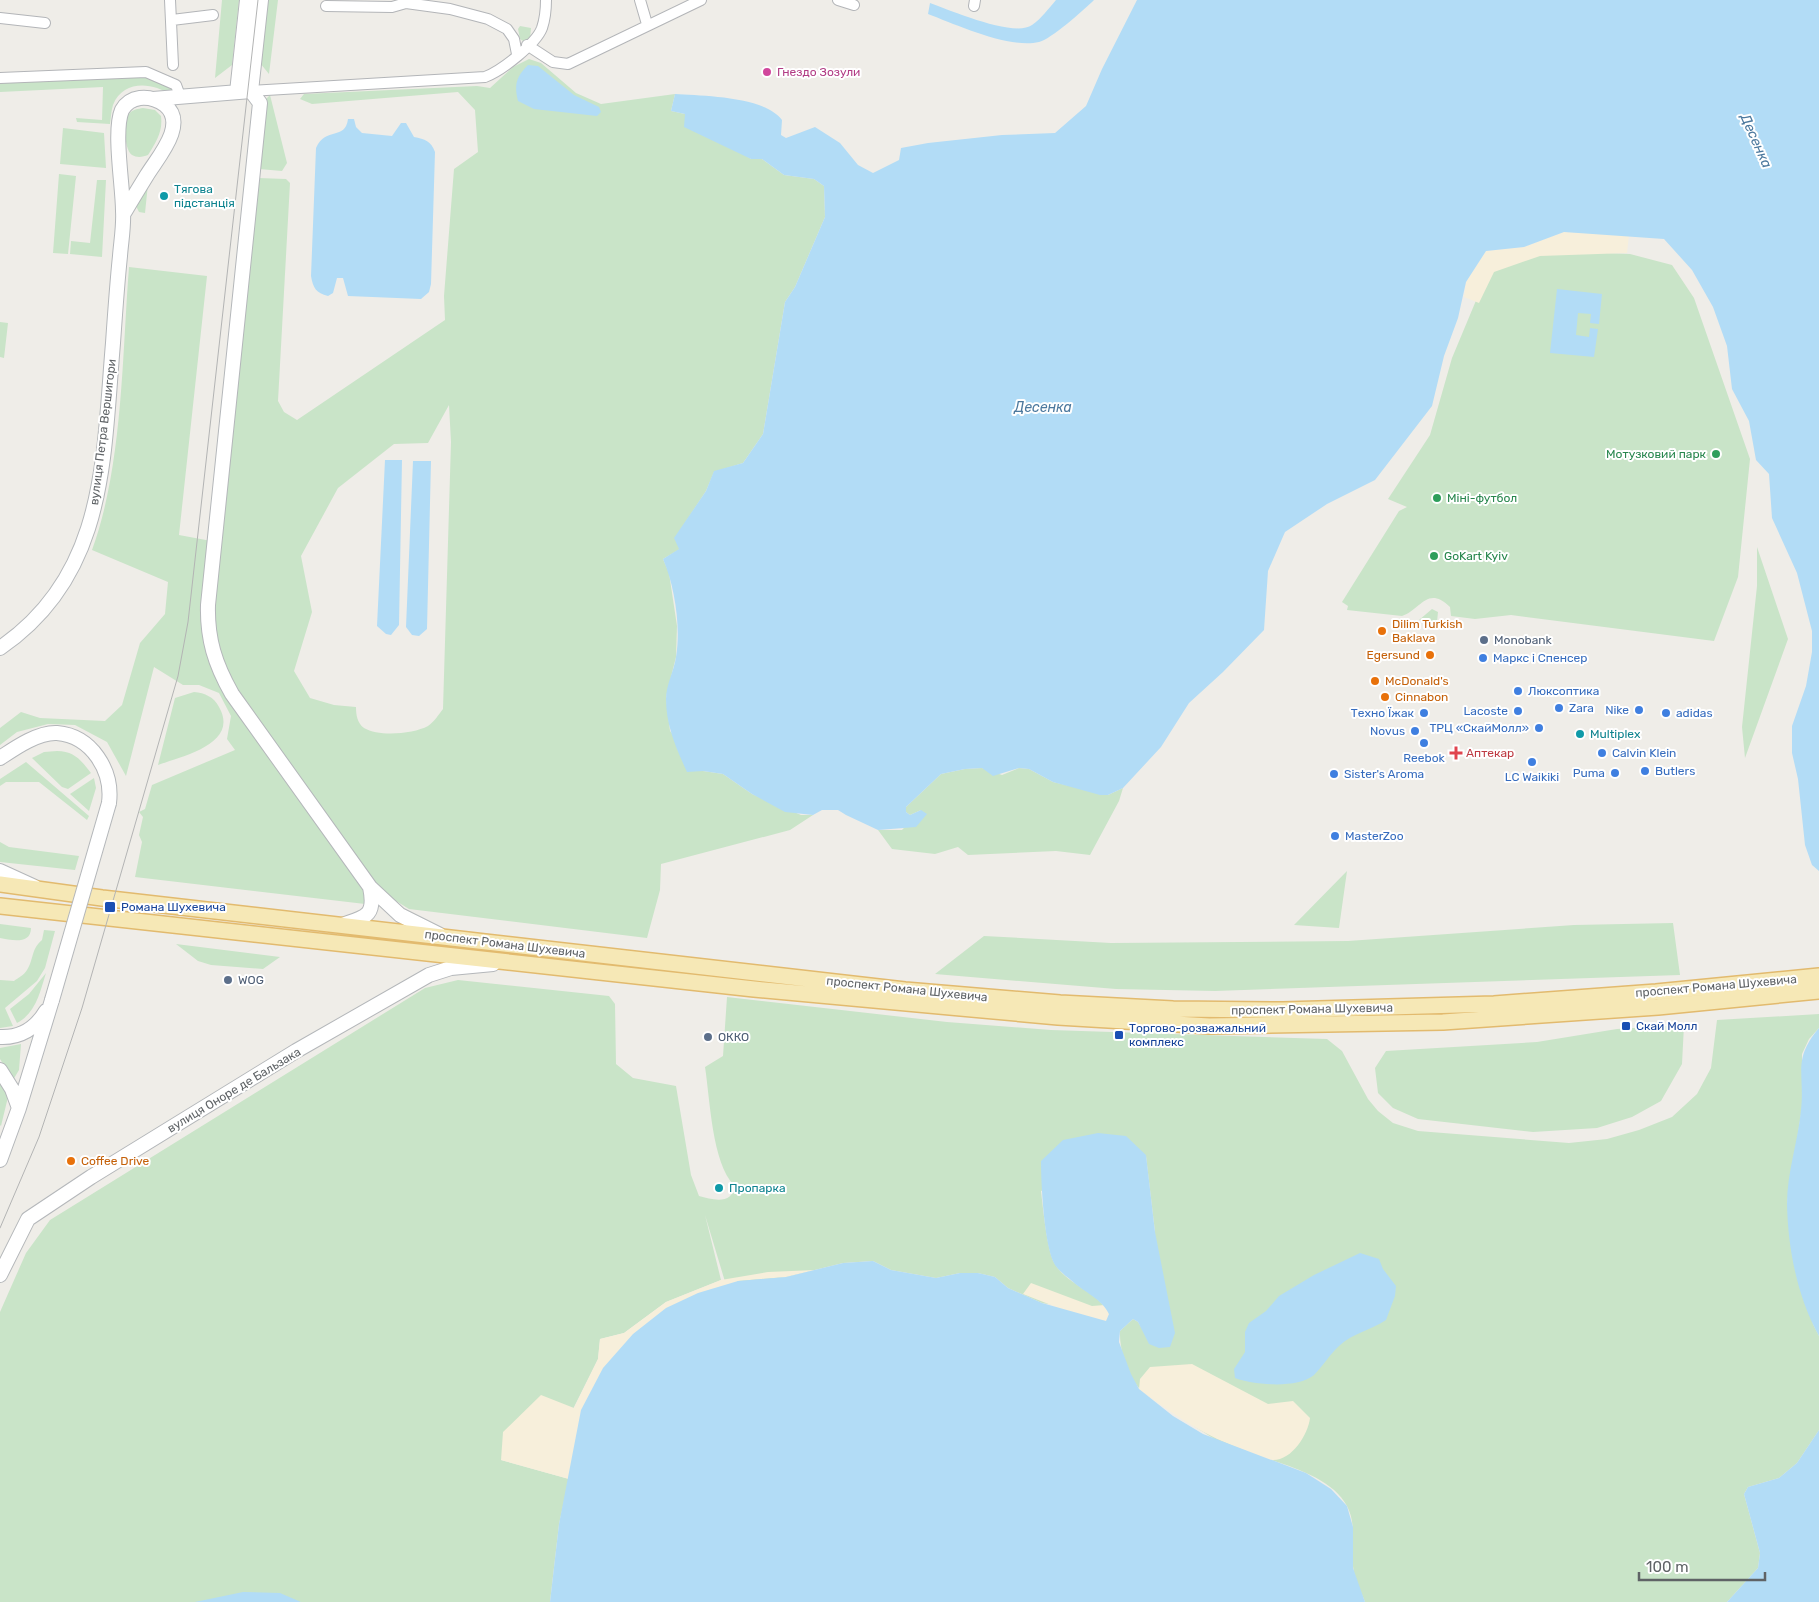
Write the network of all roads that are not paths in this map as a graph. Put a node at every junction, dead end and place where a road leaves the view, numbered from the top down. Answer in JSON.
{"nodes":[{"id":1,"x":170,"y":0,"type":"edge"},
{"id":2,"x":247,"y":0,"type":"edge"},
{"id":3,"x":261,"y":0,"type":"edge"},
{"id":4,"x":546,"y":0,"type":"edge"},
{"id":5,"x":640,"y":0,"type":"edge"},
{"id":6,"x":701,"y":0,"type":"edge"},
{"id":7,"x":838,"y":0,"type":"edge"},
{"id":8,"x":405,"y":1,"type":"edge"},
{"id":9,"x":854,"y":5,"type":"dead end"},
{"id":10,"x":326,"y":6,"type":"dead end"},
{"id":11,"x":213,"y":15,"type":"dead end"},
{"id":12,"x":0,"y":18,"type":"edge"},
{"id":13,"x":172,"y":20,"type":"junction"},
{"id":14,"x":45,"y":23,"type":"dead end"},
{"id":15,"x":647,"y":24,"type":"junction"},
{"id":16,"x":527,"y":45,"type":"junction"},
{"id":17,"x":518,"y":54,"type":"junction"},
{"id":18,"x":173,"y":65,"type":"dead end"},
{"id":19,"x":0,"y":78,"type":"edge"},
{"id":20,"x":251,"y":90,"type":"junction"},
{"id":21,"x":180,"y":92,"type":"junction"},
{"id":22,"x":236,"y":92,"type":"junction"},
{"id":23,"x":153,"y":99,"type":"junction"},
{"id":24,"x":170,"y":111,"type":"junction"},
{"id":25,"x":121,"y":167,"type":"junction"},
{"id":26,"x":148,"y":174,"type":"junction"},
{"id":27,"x":124,"y":214,"type":"junction"},
{"id":28,"x":0,"y":648,"type":"edge"},
{"id":29,"x":0,"y":758,"type":"edge"},
{"id":30,"x":0,"y":871,"type":"edge"},
{"id":31,"x":0,"y":884,"type":"edge"},
{"id":32,"x":36,"y":887,"type":"junction"},
{"id":33,"x":370,"y":887,"type":"junction"},
{"id":34,"x":0,"y":906,"type":"edge"},
{"id":35,"x":342,"y":925,"type":"junction"},
{"id":36,"x":443,"y":937,"type":"junction"},
{"id":37,"x":507,"y":962,"type":"junction"},
{"id":38,"x":1819,"y":976,"type":"edge"},
{"id":39,"x":1819,"y":992,"type":"edge"},
{"id":40,"x":52,"y":1000,"type":"junction"},
{"id":41,"x":1657,"y":1000,"type":"junction"},
{"id":42,"x":0,"y":1037,"type":"edge"},
{"id":43,"x":0,"y":1070,"type":"edge"},
{"id":44,"x":19,"y":1108,"type":"junction"},
{"id":45,"x":0,"y":1160,"type":"edge"},
{"id":46,"x":0,"y":1275,"type":"edge"}],
"edges":[{"from":1,"to":13,"type":"street"},
{"from":2,"to":22,"type":"main road"},
{"from":3,"to":20,"type":"main road"},
{"from":4,"to":16,"type":"street"},
{"from":5,"to":15,"type":"street"},
{"from":6,"to":15,"type":"street"},
{"from":7,"to":9,"type":"street"},
{"from":8,"to":10,"type":"street"},
{"from":8,"to":17,"type":"street"},
{"from":11,"to":13,"type":"street"},
{"from":12,"to":14,"type":"street"},
{"from":13,"to":18,"type":"street"},
{"from":15,"to":16,"type":"street"},
{"from":16,"to":17,"type":"street"},
{"from":17,"to":20,"type":"street"},
{"from":19,"to":21,"type":"street"},
{"from":20,"to":22,"type":"main road"},
{"from":20,"to":33,"type":"main road"},
{"from":21,"to":22,"type":"main road"},
{"from":21,"to":23,"type":"main road"},
{"from":21,"to":24,"type":"main road"},
{"from":23,"to":24,"type":"main road"},
{"from":23,"to":25,"type":"main road"},
{"from":24,"to":26,"type":"main road"},
{"from":25,"to":26,"type":"main road"},
{"from":25,"to":27,"type":"main road","name":"вулиця Петра Вершигори"},
{"from":26,"to":27,"type":"main road","name":"вулиця Петра Вершигори"},
{"from":27,"to":28,"type":"main road","name":"вулиця Петра Вершигори"},
{"from":29,"to":40,"type":"main road","bridge":true},
{"from":30,"to":32,"type":"main road"},
{"from":31,"to":32,"type":"main road","name":"проспект Романа Шухевича"},
{"from":32,"to":35,"type":"main road","name":"проспект Романа Шухевича"},
{"from":33,"to":35,"type":"main road"},
{"from":33,"to":36,"type":"main road"},
{"from":34,"to":37,"type":"main road","name":"проспект Романа Шухевича"},
{"from":35,"to":36,"type":"main road","name":"проспект Романа Шухевича"},
{"from":36,"to":41,"type":"main road","name":"проспект Романа Шухевича"},
{"from":37,"to":41,"type":"main road","name":"проспект Романа Шухевича"},
{"from":37,"to":46,"type":"main road","name":"вулиця Оноре де Бальзака"},
{"from":38,"to":41,"type":"main road","name":"проспект Романа Шухевича"},
{"from":39,"to":41,"type":"main road","name":"проспект Романа Шухевича"},
{"from":40,"to":42,"type":"main road"},
{"from":40,"to":44,"type":"main road"},
{"from":43,"to":44,"type":"main road"},
{"from":44,"to":45,"type":"main road"}]}
